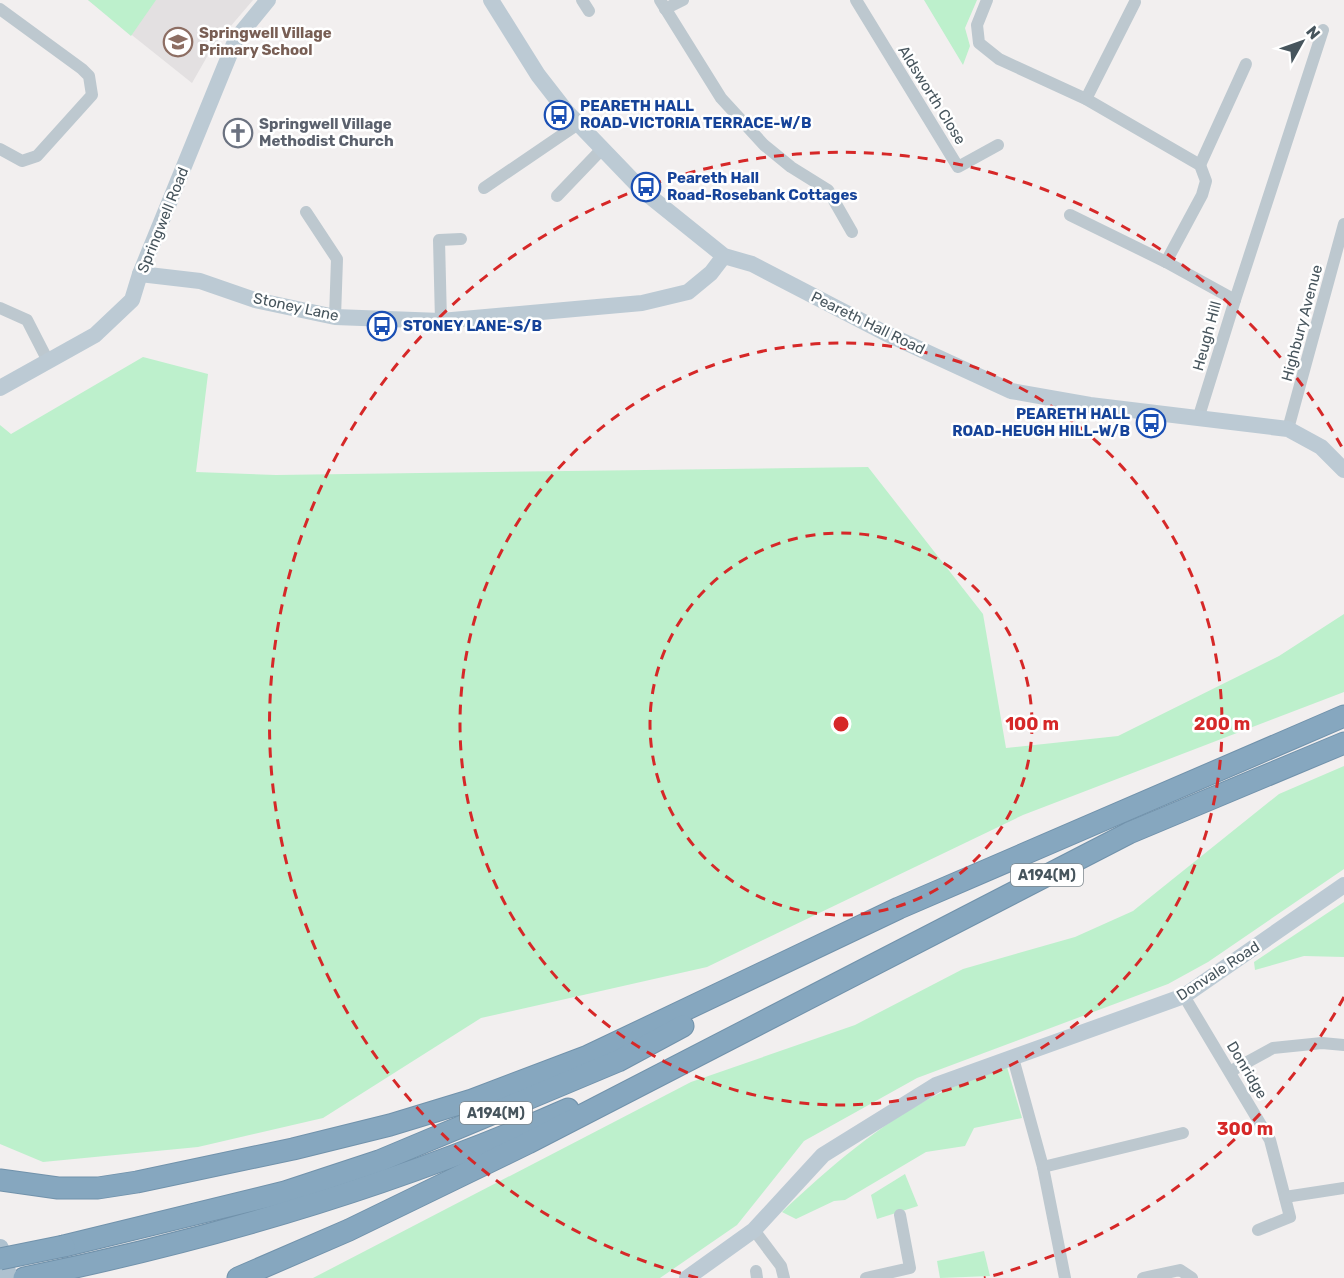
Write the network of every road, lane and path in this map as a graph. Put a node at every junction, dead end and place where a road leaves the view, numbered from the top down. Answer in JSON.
{"nodes":[{"id":1,"x":268,"y":0,"type":"edge"},
{"id":2,"x":491,"y":0,"type":"edge"},
{"id":3,"x":683,"y":0,"type":"edge"},
{"id":4,"x":856,"y":0,"type":"edge"},
{"id":5,"x":987,"y":0,"type":"edge"},
{"id":6,"x":1136,"y":2,"type":"dead end"},
{"id":7,"x":663,"y":5,"type":"edge"},
{"id":8,"x":0,"y":9,"type":"edge"},
{"id":9,"x":1323,"y":30,"type":"dead end"},
{"id":10,"x":1246,"y":64,"type":"dead end"},
{"id":11,"x":1086,"y":99,"type":"junction"},
{"id":12,"x":578,"y":124,"type":"junction"},
{"id":13,"x":998,"y":145,"type":"dead end"},
{"id":14,"x":0,"y":149,"type":"edge"},
{"id":15,"x":602,"y":149,"type":"junction"},
{"id":16,"x":1200,"y":165,"type":"junction"},
{"id":17,"x":484,"y":188,"type":"dead end"},
{"id":18,"x":557,"y":196,"type":"dead end"},
{"id":19,"x":306,"y":212,"type":"dead end"},
{"id":20,"x":1070,"y":215,"type":"dead end"},
{"id":21,"x":1344,"y":224,"type":"edge"},
{"id":22,"x":852,"y":232,"type":"dead end"},
{"id":23,"x":461,"y":239,"type":"dead end"},
{"id":24,"x":1341,"y":249,"type":"edge"},
{"id":25,"x":724,"y":256,"type":"junction"},
{"id":26,"x":1166,"y":262,"type":"junction"},
{"id":27,"x":140,"y":274,"type":"junction"},
{"id":28,"x":1235,"y":300,"type":"junction"},
{"id":29,"x":0,"y":308,"type":"edge"},
{"id":30,"x":335,"y":317,"type":"junction"},
{"id":31,"x":441,"y":321,"type":"junction"},
{"id":32,"x":48,"y":361,"type":"junction"},
{"id":33,"x":0,"y":388,"type":"edge"},
{"id":34,"x":1198,"y":419,"type":"junction"},
{"id":35,"x":1288,"y":429,"type":"junction"},
{"id":36,"x":1344,"y":470,"type":"edge"},
{"id":37,"x":1344,"y":716,"type":"edge"},
{"id":38,"x":1344,"y":743,"type":"edge"},
{"id":39,"x":1344,"y":885,"type":"edge"},
{"id":40,"x":899,"y":908,"type":"junction"},
{"id":41,"x":1184,"y":996,"type":"junction"},
{"id":42,"x":757,"y":1024,"type":"junction"},
{"id":43,"x":1344,"y":1044,"type":"edge"},
{"id":44,"x":1012,"y":1058,"type":"junction"},
{"id":45,"x":1231,"y":1071,"type":"junction"},
{"id":46,"x":1183,"y":1133,"type":"dead end"},
{"id":47,"x":1043,"y":1167,"type":"junction"},
{"id":48,"x":0,"y":1180,"type":"edge"},
{"id":49,"x":1344,"y":1188,"type":"edge"},
{"id":50,"x":1285,"y":1197,"type":"junction"},
{"id":51,"x":900,"y":1215,"type":"dead end"},
{"id":52,"x":754,"y":1230,"type":"junction"},
{"id":53,"x":1258,"y":1230,"type":"dead end"},
{"id":54,"x":0,"y":1248,"type":"edge"},
{"id":55,"x":0,"y":1259,"type":"edge"},
{"id":56,"x":9,"y":1278,"type":"edge"},
{"id":57,"x":24,"y":1278,"type":"edge"},
{"id":58,"x":238,"y":1278,"type":"edge"},
{"id":59,"x":687,"y":1278,"type":"edge"},
{"id":60,"x":784,"y":1278,"type":"edge"},
{"id":61,"x":866,"y":1278,"type":"edge"},
{"id":62,"x":1065,"y":1278,"type":"edge"},
{"id":63,"x":1143,"y":1278,"type":"edge"},
{"id":64,"x":1192,"y":1278,"type":"edge"}],
"edges":[{"from":1,"to":27,"type":"street","name":"Springwell Road"},
{"from":2,"to":12,"type":"street","name":"Peareth Hall Road"},
{"from":3,"to":7,"type":"street"},
{"from":4,"to":13,"type":"street","name":"Aldsworth Close"},
{"from":5,"to":11,"type":"street"},
{"from":6,"to":11,"type":"street"},
{"from":7,"to":22,"type":"street"},
{"from":8,"to":14,"type":"street"},
{"from":9,"to":28,"type":"street"},
{"from":10,"to":16,"type":"street"},
{"from":11,"to":16,"type":"street"},
{"from":12,"to":15,"type":"street","name":"Peareth Hall Road"},
{"from":12,"to":17,"type":"street"},
{"from":15,"to":18,"type":"street"},
{"from":15,"to":25,"type":"street","name":"Peareth Hall Road"},
{"from":16,"to":26,"type":"street"},
{"from":19,"to":30,"type":"street"},
{"from":20,"to":26,"type":"street","name":"Heugh Hill"},
{"from":21,"to":24,"type":"street","name":"Highbury Avenue"},
{"from":23,"to":31,"type":"street"},
{"from":24,"to":35,"type":"street","name":"Highbury Avenue"},
{"from":25,"to":31,"type":"street","name":"Stoney Lane"},
{"from":25,"to":34,"type":"street","name":"Peareth Hall Road"},
{"from":26,"to":28,"type":"street","name":"Heugh Hill"},
{"from":27,"to":30,"type":"street","name":"Stoney Lane"},
{"from":27,"to":32,"type":"street","name":"Springwell Road"},
{"from":28,"to":34,"type":"street","name":"Heugh Hill"},
{"from":29,"to":32,"type":"street"},
{"from":30,"to":31,"type":"street","name":"Stoney Lane"},
{"from":32,"to":33,"type":"street","name":"Springwell Road"},
{"from":34,"to":35,"type":"street","name":"Peareth Hall Road"},
{"from":35,"to":36,"type":"street","name":"Peareth Hall Road"},
{"from":37,"to":40,"type":"highway","number":"A194(M)"},
{"from":38,"to":42,"type":"highway","number":"A194(M)"},
{"from":39,"to":41,"type":"street","name":"Donvale Road"},
{"from":40,"to":48,"type":"highway","number":"A194(M)"},
{"from":40,"to":55,"type":"highway","number":"A194(M)","bridge":true},
{"from":41,"to":44,"type":"street","name":"Donvale Road"},
{"from":41,"to":45,"type":"street","name":"Donridge"},
{"from":42,"to":57,"type":"highway","number":"A194(M)"},
{"from":42,"to":58,"type":"highway","number":"A194(M)"},
{"from":43,"to":45,"type":"street"},
{"from":44,"to":47,"type":"street"},
{"from":44,"to":52,"type":"street","name":"Donvale Road"},
{"from":45,"to":50,"type":"street","name":"Donridge"},
{"from":46,"to":47,"type":"street"},
{"from":47,"to":62,"type":"street"},
{"from":49,"to":50,"type":"street"},
{"from":50,"to":53,"type":"street","name":"Donridge"},
{"from":51,"to":61,"type":"street"},
{"from":52,"to":59,"type":"street","name":"Donvale Road"},
{"from":52,"to":60,"type":"street"},
{"from":54,"to":56,"type":"main road"},
{"from":63,"to":64,"type":"street"}]}
